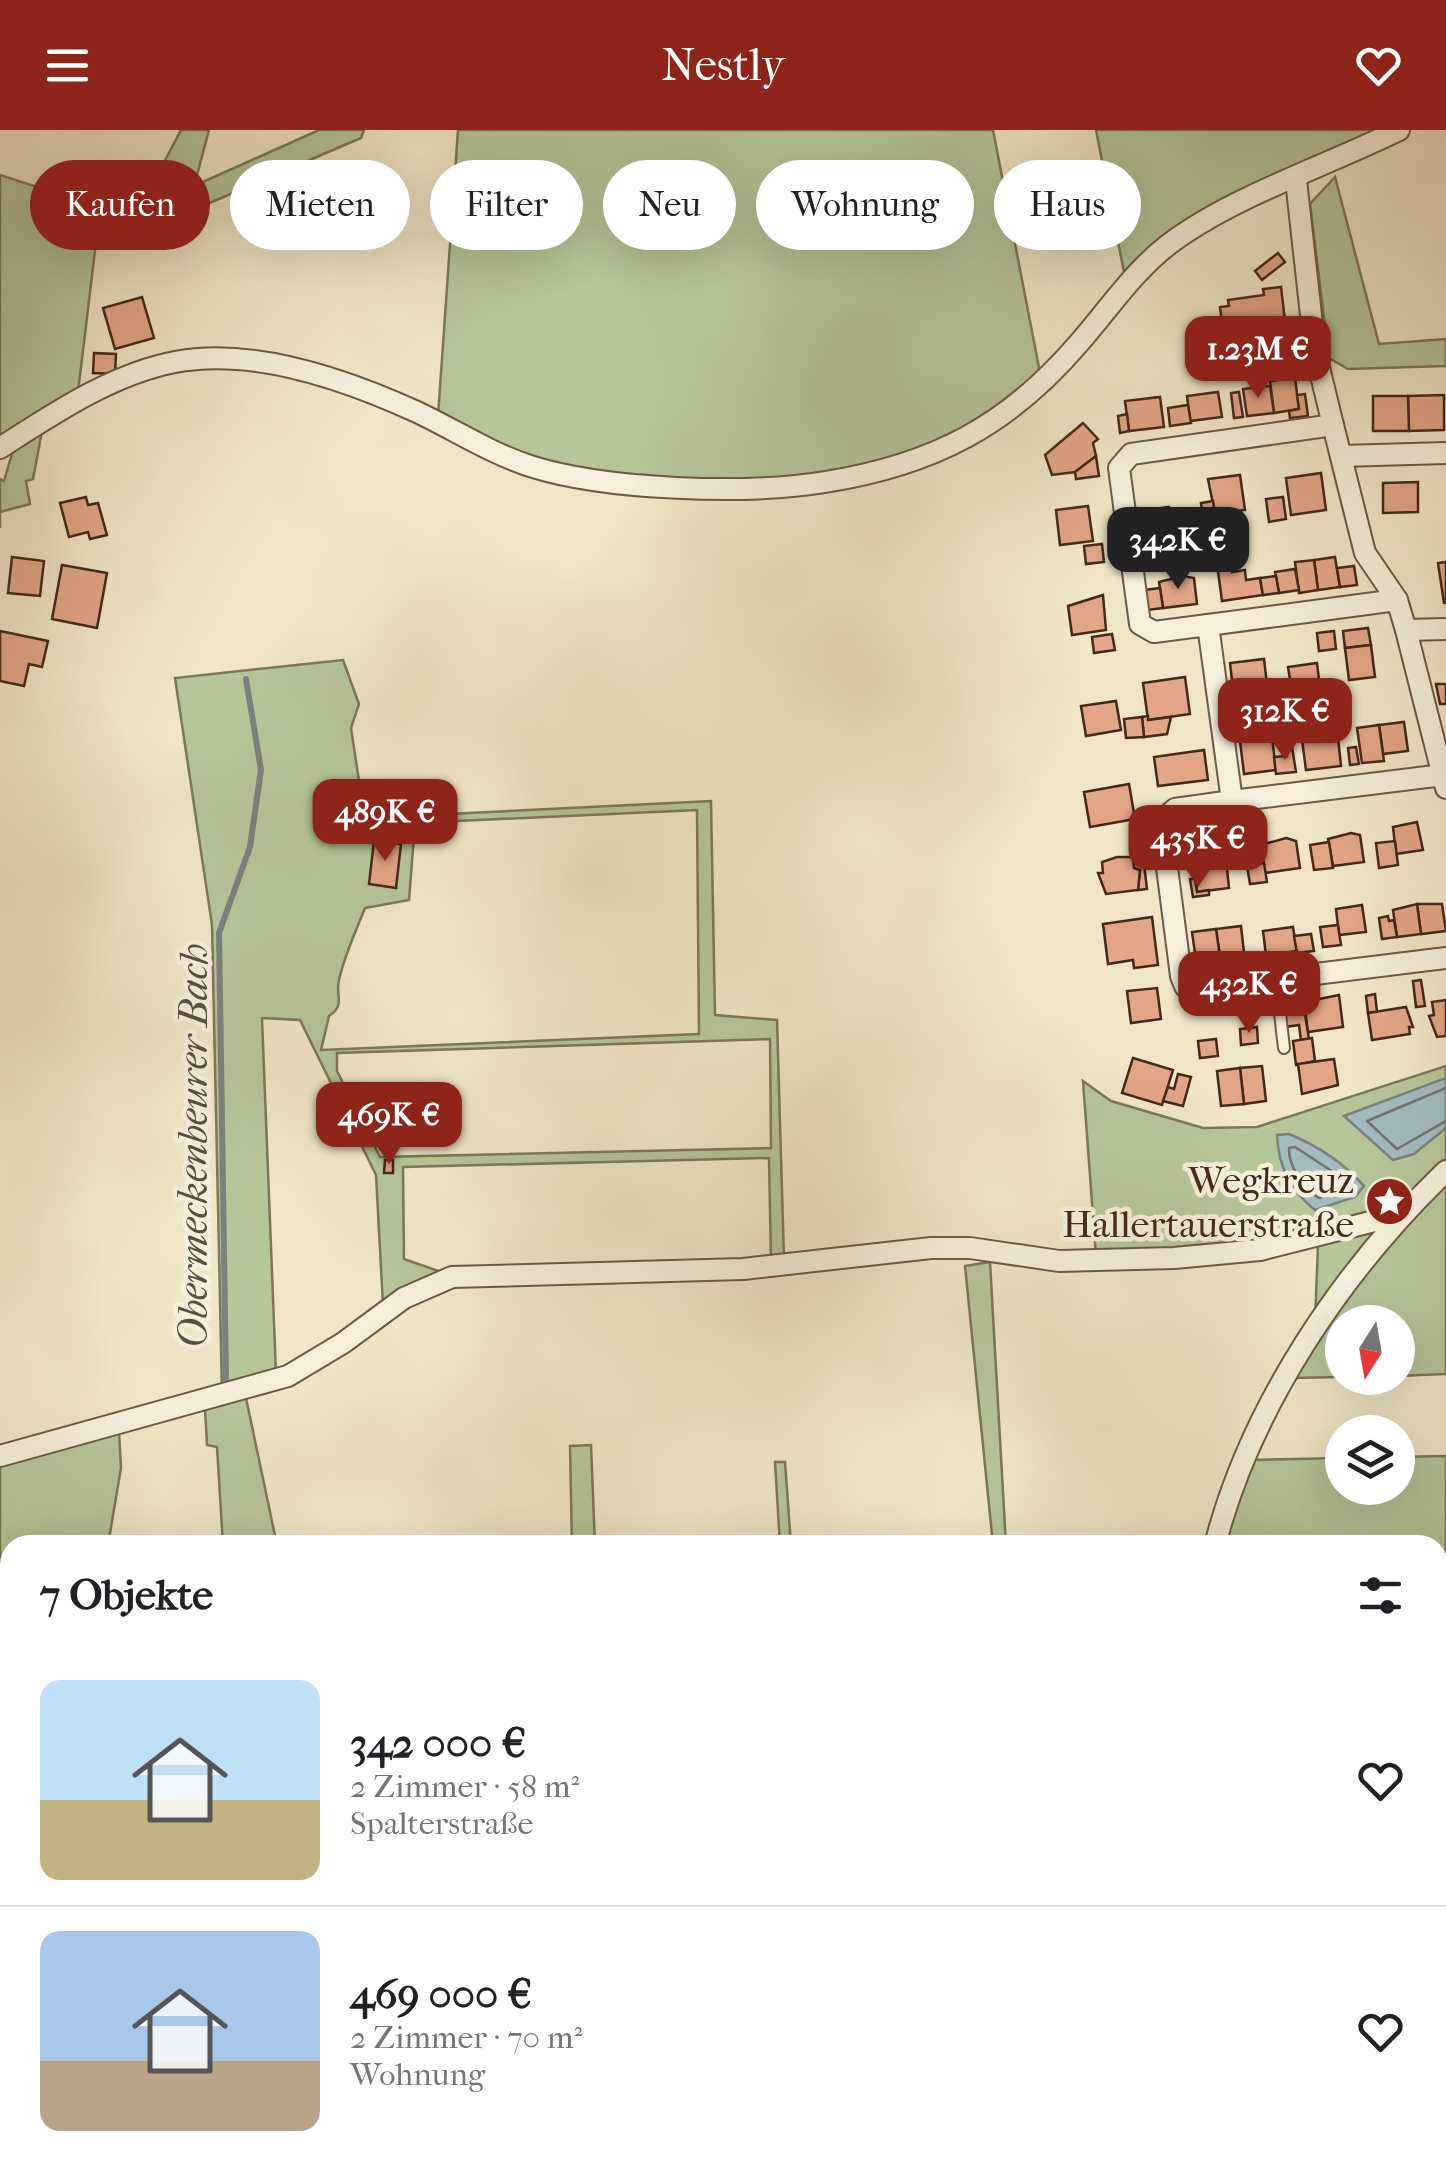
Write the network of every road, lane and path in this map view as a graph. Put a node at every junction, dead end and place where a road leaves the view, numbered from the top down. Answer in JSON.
{"nodes":[{"id":1,"x":1399,"y":130,"type":"edge"},
{"id":2,"x":1296,"y":180,"type":"junction"},
{"id":3,"x":1333,"y":425,"type":"junction"},
{"id":4,"x":0,"y":448,"type":"edge"},
{"id":5,"x":1446,"y":454,"type":"edge"},
{"id":6,"x":1341,"y":456,"type":"junction"},
{"id":7,"x":1396,"y":600,"type":"junction"},
{"id":8,"x":1208,"y":625,"type":"junction"},
{"id":9,"x":1446,"y":629,"type":"edge"},
{"id":10,"x":1406,"y":630,"type":"junction"},
{"id":11,"x":1444,"y":782,"type":"edge"},
{"id":12,"x":1232,"y":801,"type":"junction"},
{"id":13,"x":1446,"y":958,"type":"edge"},
{"id":14,"x":1276,"y":978,"type":"junction"},
{"id":15,"x":1284,"y":1048,"type":"dead end"},
{"id":16,"x":1446,"y":1171,"type":"edge"},
{"id":17,"x":1402,"y":1214,"type":"junction"},
{"id":18,"x":0,"y":1456,"type":"edge"},
{"id":19,"x":1218,"y":1535,"type":"edge"}],
"edges":[{"from":1,"to":2,"type":"street"},
{"from":2,"to":3,"type":"street"},
{"from":2,"to":4,"type":"street"},
{"from":3,"to":6,"type":"street"},
{"from":3,"to":8,"type":"street"},
{"from":5,"to":6,"type":"street"},
{"from":6,"to":7,"type":"street"},
{"from":7,"to":8,"type":"street"},
{"from":7,"to":10,"type":"street"},
{"from":8,"to":12,"type":"street"},
{"from":9,"to":10,"type":"street"},
{"from":10,"to":11,"type":"street"},
{"from":11,"to":12,"type":"street"},
{"from":12,"to":14,"type":"street"},
{"from":13,"to":14,"type":"street"},
{"from":14,"to":15,"type":"lane"},
{"from":16,"to":17,"type":"street"},
{"from":17,"to":18,"type":"street"},
{"from":17,"to":19,"type":"street"}]}
